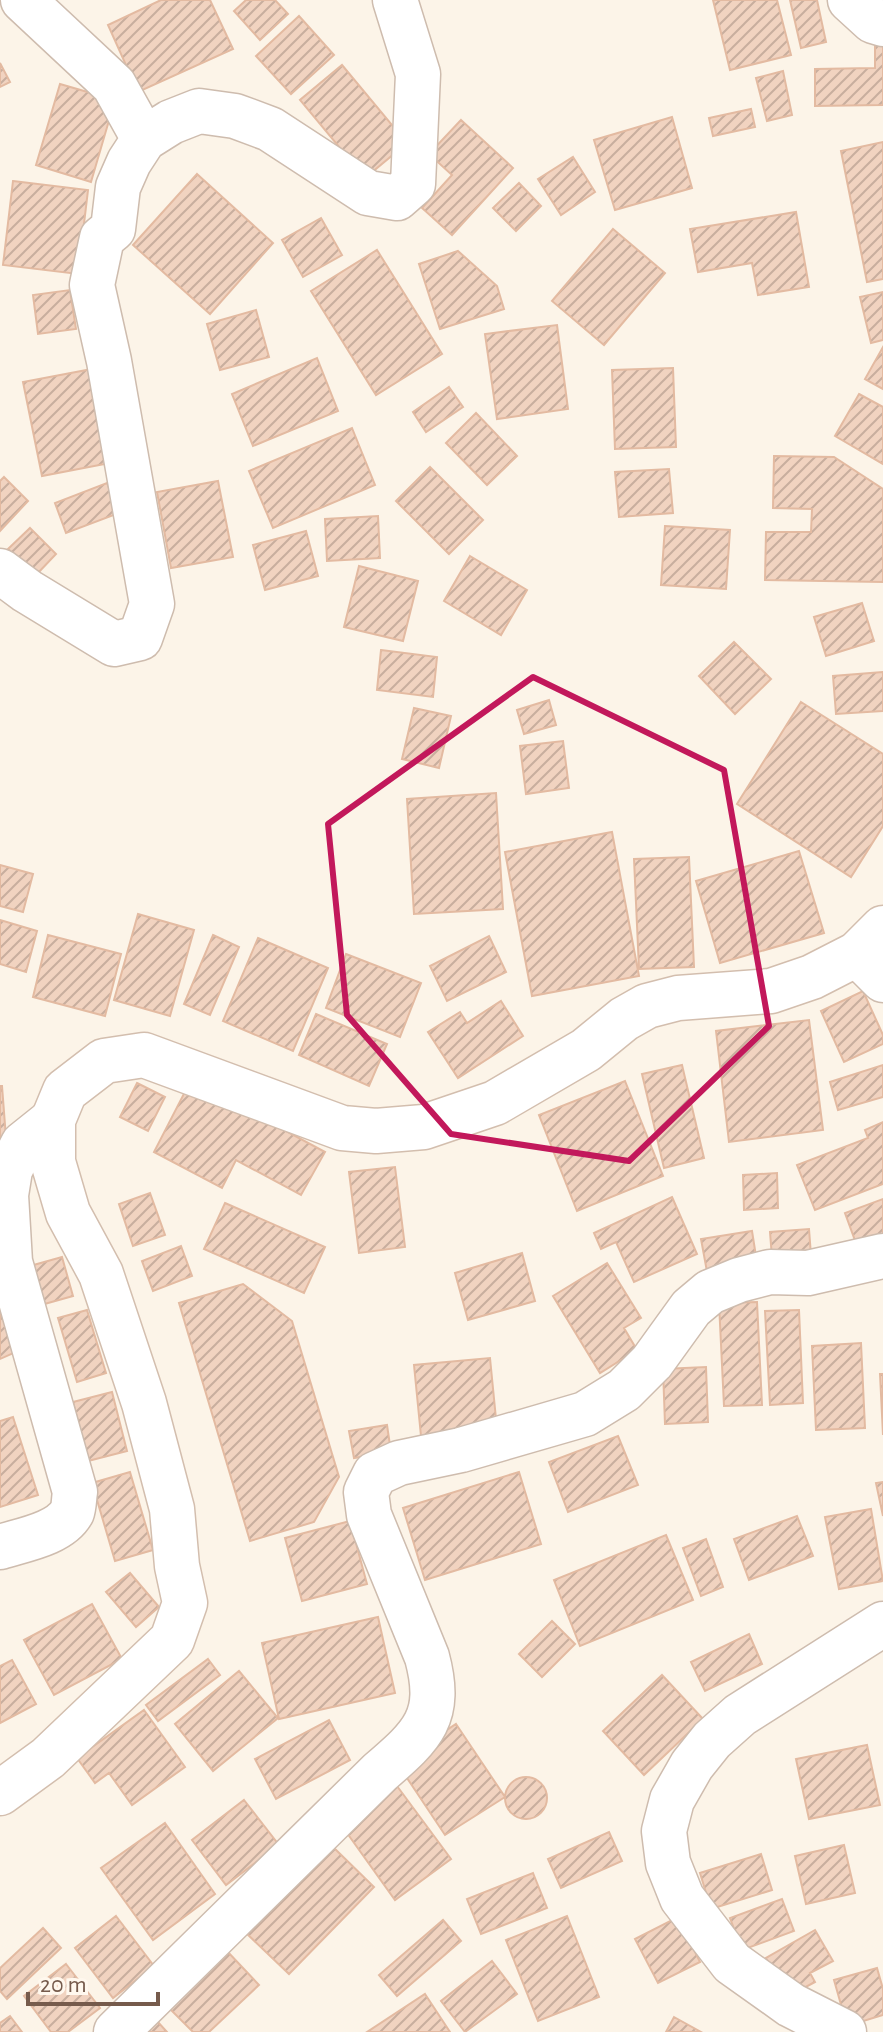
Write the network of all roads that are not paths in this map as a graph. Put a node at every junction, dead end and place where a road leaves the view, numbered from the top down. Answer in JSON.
{"nodes":[{"id":1,"x":23,"y":0,"type":"edge"},
{"id":2,"x":395,"y":0,"type":"edge"},
{"id":3,"x":850,"y":0,"type":"edge"},
{"id":4,"x":883,"y":24,"type":"edge"},
{"id":5,"x":144,"y":139,"type":"junction"},
{"id":6,"x":0,"y":571,"type":"edge"},
{"id":7,"x":874,"y":954,"type":"edge"},
{"id":8,"x":53,"y":1120,"type":"junction"},
{"id":9,"x":883,"y":1256,"type":"edge"},
{"id":10,"x":0,"y":1547,"type":"edge"},
{"id":11,"x":883,"y":1624,"type":"edge"},
{"id":12,"x":0,"y":1793,"type":"edge"},
{"id":13,"x":116,"y":2032,"type":"edge"},
{"id":14,"x":844,"y":2032,"type":"edge"}],
"edges":[{"from":1,"to":5,"type":"street"},
{"from":2,"to":5,"type":"street"},
{"from":3,"to":4,"type":"street"},
{"from":5,"to":6,"type":"street"},
{"from":7,"to":8,"type":"street"},
{"from":8,"to":10,"type":"street"},
{"from":8,"to":12,"type":"street"},
{"from":9,"to":13,"type":"street"},
{"from":11,"to":14,"type":"street"}]}
